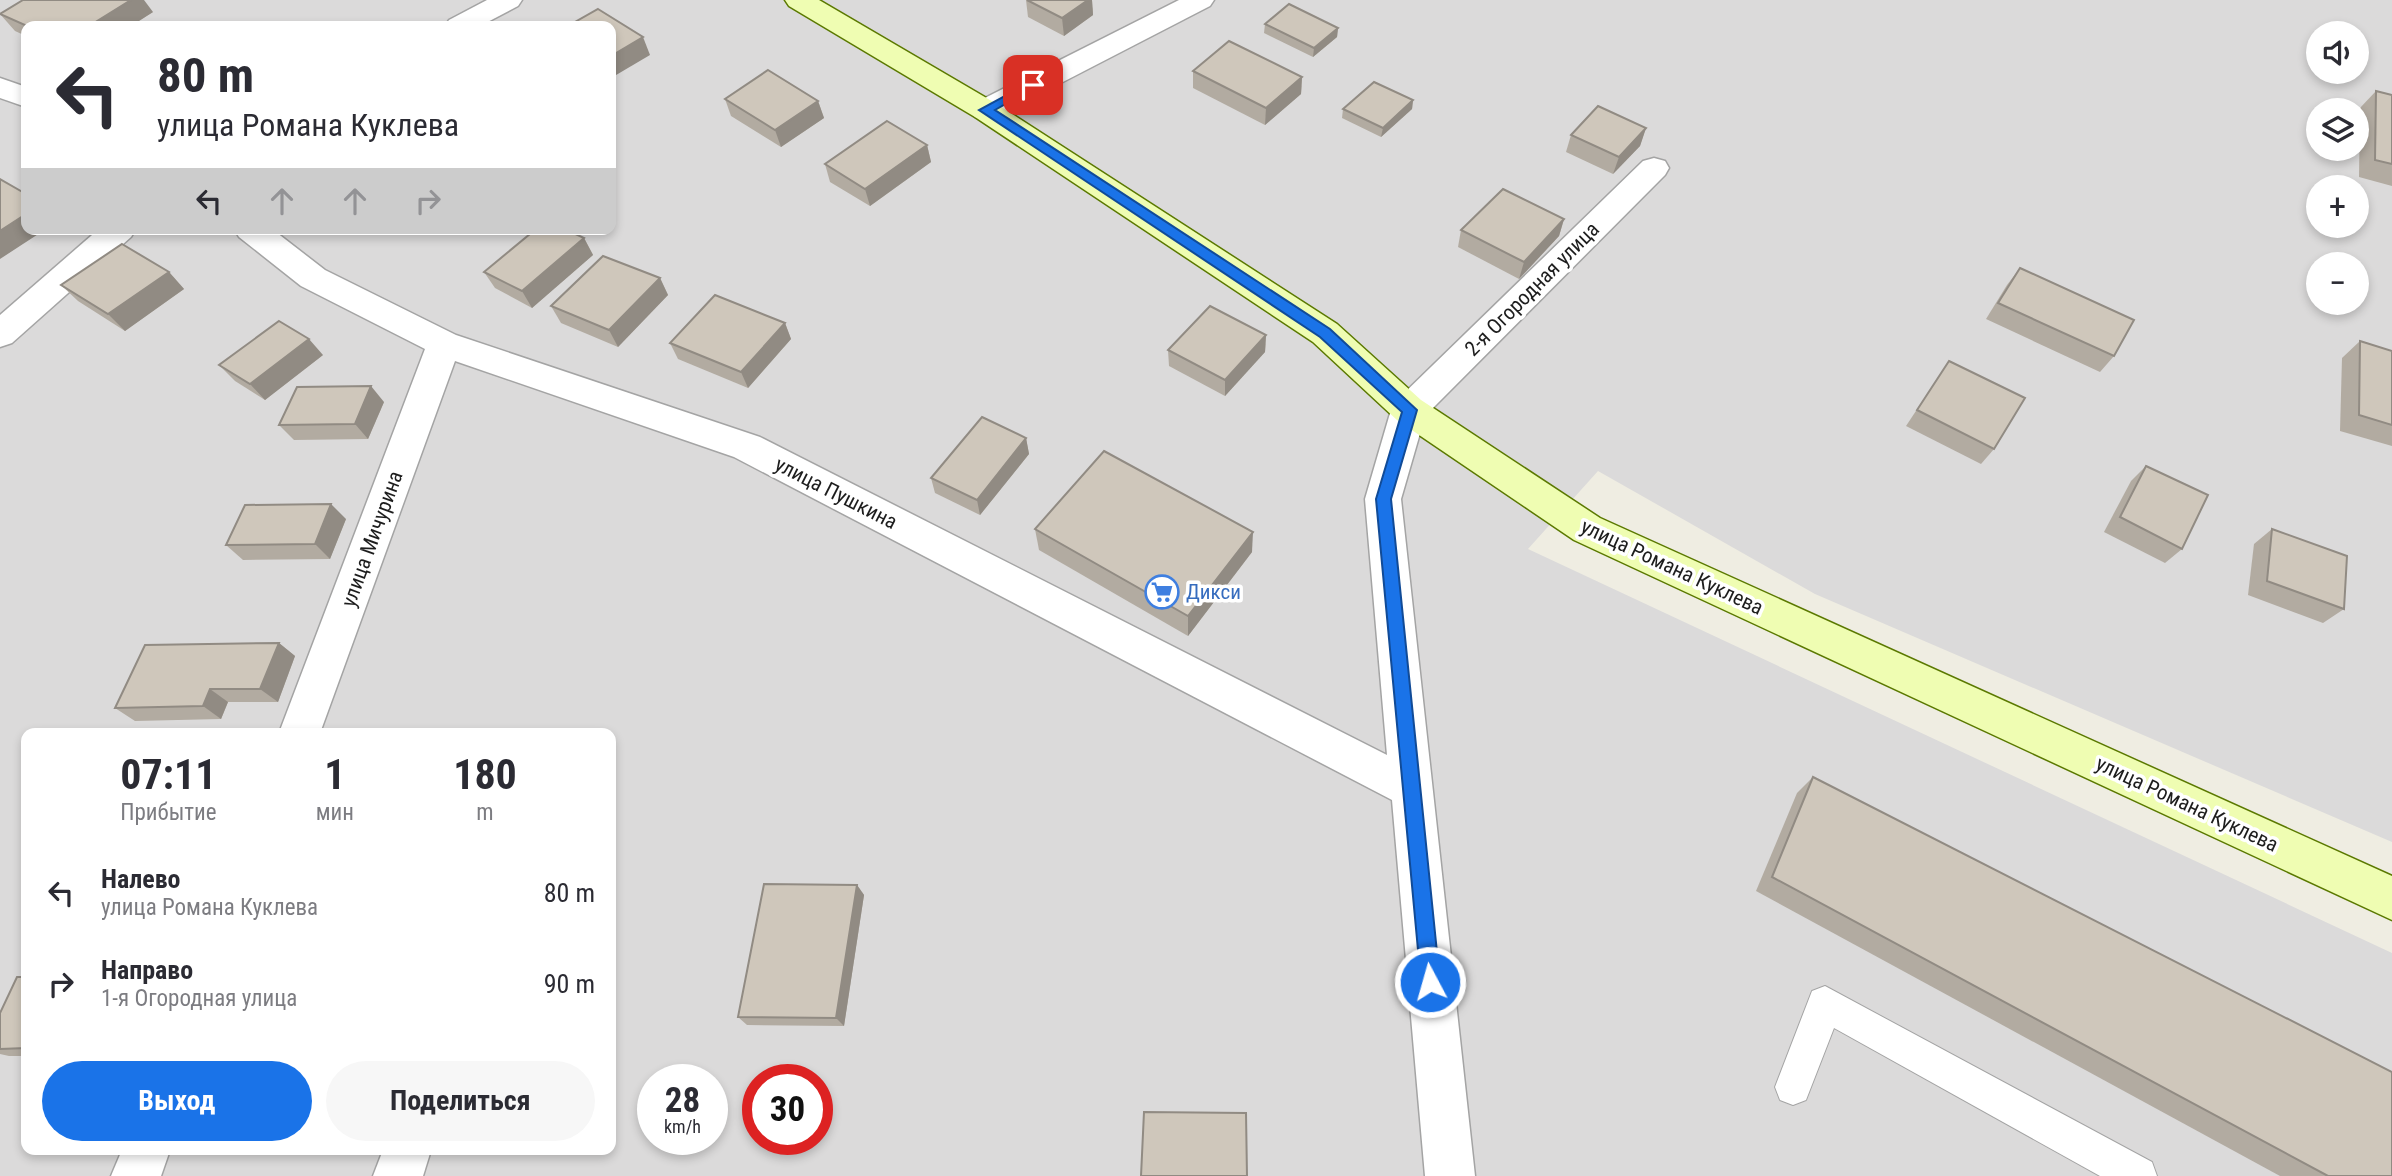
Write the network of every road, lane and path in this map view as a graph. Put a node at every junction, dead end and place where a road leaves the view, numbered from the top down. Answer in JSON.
{"nodes":[{"id":1,"x":508,"y":0,"type":"edge"},
{"id":2,"x":799,"y":0,"type":"edge"},
{"id":3,"x":1200,"y":0,"type":"edge"},
{"id":4,"x":468,"y":21,"type":"edge"},
{"id":5,"x":0,"y":88,"type":"edge"},
{"id":6,"x":21,"y":96,"type":"edge"},
{"id":7,"x":985,"y":110,"type":"junction"},
{"id":8,"x":1654,"y":168,"type":"dead end"},
{"id":9,"x":113,"y":235,"type":"edge"},
{"id":10,"x":258,"y":235,"type":"edge"},
{"id":11,"x":0,"y":334,"type":"edge"},
{"id":12,"x":444,"y":344,"type":"junction"},
{"id":13,"x":1409,"y":410,"type":"junction"},
{"id":14,"x":302,"y":728,"type":"edge"},
{"id":15,"x":1410,"y":788,"type":"junction"},
{"id":16,"x":2392,"y":898,"type":"edge"},
{"id":17,"x":1793,"y":1087,"type":"dead end"},
{"id":18,"x":144,"y":1155,"type":"edge"},
{"id":19,"x":405,"y":1155,"type":"edge"},
{"id":20,"x":136,"y":1176,"type":"edge"},
{"id":21,"x":398,"y":1176,"type":"edge"},
{"id":22,"x":1450,"y":1176,"type":"edge"},
{"id":23,"x":2138,"y":1176,"type":"edge"}],
"edges":[{"from":1,"to":4,"type":"street"},
{"from":2,"to":7,"type":"street","name":"улица Романа Куклева"},
{"from":3,"to":7,"type":"street"},
{"from":5,"to":6,"type":"street"},
{"from":7,"to":13,"type":"street","name":"улица Романа Куклева"},
{"from":8,"to":13,"type":"street","name":"2-я Огородная улица"},
{"from":9,"to":11,"type":"street"},
{"from":10,"to":12,"type":"street","name":"улица Пушкина"},
{"from":12,"to":14,"type":"street","name":"улица Мичурина"},
{"from":12,"to":15,"type":"street","name":"улица Пушкина"},
{"from":13,"to":15,"type":"street"},
{"from":13,"to":16,"type":"street","name":"улица Романа Куклева"},
{"from":15,"to":22,"type":"street"},
{"from":17,"to":23,"type":"lane"},
{"from":18,"to":20,"type":"street"},
{"from":19,"to":21,"type":"street"}]}
